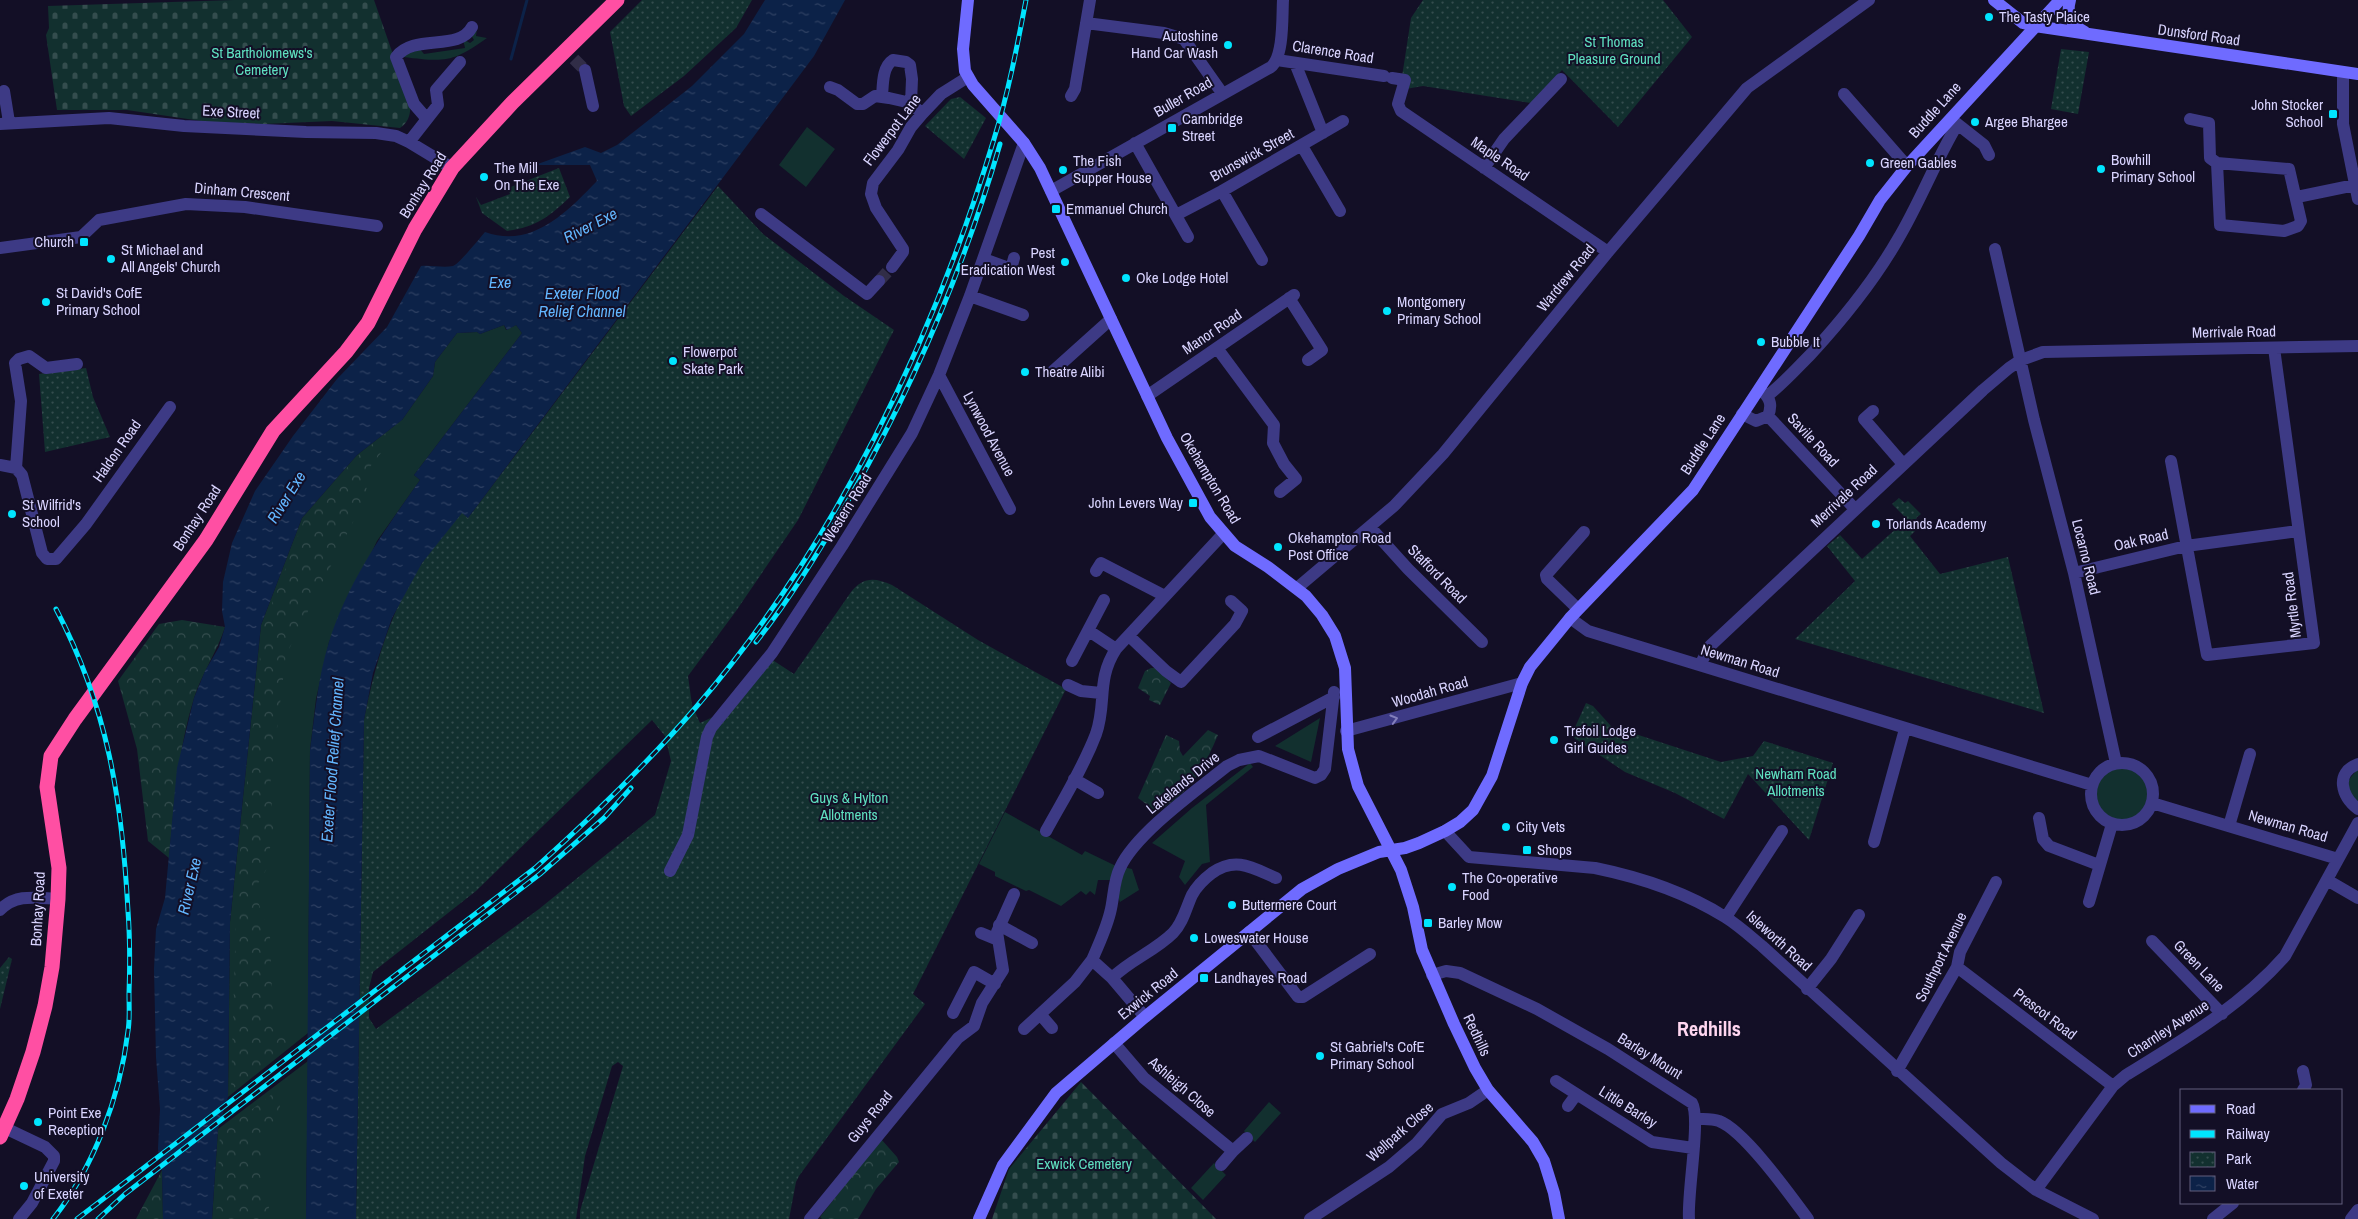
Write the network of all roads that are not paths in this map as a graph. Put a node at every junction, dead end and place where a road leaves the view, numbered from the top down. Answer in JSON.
{"nodes":[{"id":1,"x":617,"y":0,"type":"edge"},
{"id":2,"x":968,"y":0,"type":"edge"},
{"id":3,"x":1090,"y":0,"type":"edge"},
{"id":4,"x":1284,"y":0,"type":"edge"},
{"id":5,"x":1869,"y":0,"type":"edge"},
{"id":6,"x":1994,"y":0,"type":"edge"},
{"id":7,"x":2060,"y":0,"type":"edge"},
{"id":8,"x":2070,"y":0,"type":"edge"},
{"id":9,"x":1086,"y":23,"type":"junction"},
{"id":10,"x":2035,"y":26,"type":"junction"},
{"id":11,"x":472,"y":27,"type":"dead end"},
{"id":12,"x":2091,"y":34,"type":"junction"},
{"id":13,"x":1277,"y":60,"type":"junction"},
{"id":14,"x":460,"y":62,"type":"dead end"},
{"id":15,"x":1295,"y":63,"type":"junction"},
{"id":16,"x":585,"y":70,"type":"tunnel mouth"},
{"id":17,"x":2343,"y":73,"type":"junction"},
{"id":18,"x":2358,"y":74,"type":"edge"},
{"id":19,"x":968,"y":77,"type":"junction"},
{"id":20,"x":1561,"y":78,"type":"dead end"},
{"id":21,"x":1405,"y":80,"type":"joint"},
{"id":22,"x":830,"y":87,"type":"dead end"},
{"id":23,"x":4,"y":90,"type":"dead end"},
{"id":24,"x":1222,"y":93,"type":"junction"},
{"id":25,"x":1844,"y":94,"type":"dead end"},
{"id":26,"x":1071,"y":96,"type":"dead end"},
{"id":27,"x":882,"y":97,"type":"junction"},
{"id":28,"x":911,"y":103,"type":"junction"},
{"id":29,"x":593,"y":106,"type":"dead end"},
{"id":30,"x":922,"y":114,"type":"junction"},
{"id":31,"x":426,"y":119,"type":"junction"},
{"id":32,"x":2190,"y":119,"type":"dead end"},
{"id":33,"x":1343,"y":121,"type":"dead end"},
{"id":34,"x":1953,"y":121,"type":"junction"},
{"id":35,"x":5,"y":123,"type":"edge"},
{"id":36,"x":1324,"y":133,"type":"junction"},
{"id":37,"x":409,"y":142,"type":"junction"},
{"id":38,"x":1024,"y":143,"type":"junction"},
{"id":39,"x":1135,"y":143,"type":"junction"},
{"id":40,"x":1302,"y":146,"type":"junction"},
{"id":41,"x":1989,"y":155,"type":"dead end"},
{"id":42,"x":2217,"y":163,"type":"junction"},
{"id":43,"x":1907,"y":166,"type":"junction"},
{"id":44,"x":452,"y":168,"type":"junction"},
{"id":45,"x":1484,"y":168,"type":"junction"},
{"id":46,"x":2355,"y":185,"type":"junction"},
{"id":47,"x":1051,"y":191,"type":"junction"},
{"id":48,"x":1222,"y":191,"type":"junction"},
{"id":49,"x":2297,"y":197,"type":"junction"},
{"id":50,"x":2358,"y":199,"type":"edge"},
{"id":51,"x":1340,"y":211,"type":"dead end"},
{"id":52,"x":761,"y":214,"type":"dead end"},
{"id":53,"x":1176,"y":215,"type":"junction"},
{"id":54,"x":377,"y":226,"type":"dead end"},
{"id":55,"x":1188,"y":236,"type":"dead end"},
{"id":56,"x":0,"y":248,"type":"edge"},
{"id":57,"x":1995,"y":249,"type":"dead end"},
{"id":58,"x":1608,"y":252,"type":"junction"},
{"id":59,"x":1014,"y":258,"type":"dead end"},
{"id":60,"x":984,"y":259,"type":"junction"},
{"id":61,"x":1262,"y":260,"type":"dead end"},
{"id":62,"x":892,"y":266,"type":"tunnel mouth"},
{"id":63,"x":879,"y":281,"type":"tunnel mouth"},
{"id":64,"x":970,"y":296,"type":"junction"},
{"id":65,"x":1023,"y":315,"type":"dead end"},
{"id":66,"x":1111,"y":319,"type":"junction"},
{"id":67,"x":2358,"y":346,"type":"edge"},
{"id":68,"x":1217,"y":348,"type":"junction"},
{"id":69,"x":2274,"y":348,"type":"junction"},
{"id":70,"x":1308,"y":360,"type":"dead end"},
{"id":71,"x":2021,"y":360,"type":"junction"},
{"id":72,"x":77,"y":364,"type":"dead end"},
{"id":73,"x":1052,"y":372,"type":"dead end"},
{"id":74,"x":939,"y":375,"type":"junction"},
{"id":75,"x":1763,"y":392,"type":"junction"},
{"id":76,"x":1147,"y":396,"type":"junction"},
{"id":77,"x":170,"y":407,"type":"dead end"},
{"id":78,"x":1873,"y":411,"type":"dead end"},
{"id":79,"x":1742,"y":414,"type":"junction"},
{"id":80,"x":1768,"y":416,"type":"junction"},
{"id":81,"x":2171,"y":461,"type":"dead end"},
{"id":82,"x":1903,"y":464,"type":"junction"},
{"id":83,"x":0,"y":465,"type":"edge"},
{"id":84,"x":16,"y":468,"type":"junction"},
{"id":85,"x":1280,"y":492,"type":"dead end"},
{"id":86,"x":1010,"y":509,"type":"dead end"},
{"id":87,"x":1855,"y":509,"type":"junction"},
{"id":88,"x":1370,"y":527,"type":"junction"},
{"id":89,"x":2298,"y":530,"type":"junction"},
{"id":90,"x":1584,"y":532,"type":"dead end"},
{"id":91,"x":1223,"y":534,"type":"junction"},
{"id":92,"x":2186,"y":546,"type":"junction"},
{"id":93,"x":1096,"y":571,"type":"dead end"},
{"id":94,"x":2074,"y":573,"type":"junction"},
{"id":95,"x":1297,"y":588,"type":"junction"},
{"id":96,"x":1165,"y":596,"type":"junction"},
{"id":97,"x":1104,"y":600,"type":"dead end"},
{"id":98,"x":1231,"y":601,"type":"dead end"},
{"id":99,"x":1574,"y":614,"type":"junction"},
{"id":100,"x":1088,"y":631,"type":"junction"},
{"id":101,"x":1129,"y":636,"type":"junction"},
{"id":102,"x":1482,"y":642,"type":"dead end"},
{"id":103,"x":1116,"y":649,"type":"junction"},
{"id":104,"x":1072,"y":661,"type":"dead end"},
{"id":105,"x":1700,"y":665,"type":"junction"},
{"id":106,"x":1522,"y":683,"type":"junction"},
{"id":107,"x":1068,"y":685,"type":"dead end"},
{"id":108,"x":1101,"y":693,"type":"junction"},
{"id":109,"x":1905,"y":728,"type":"junction"},
{"id":110,"x":1346,"y":731,"type":"junction"},
{"id":111,"x":1258,"y":737,"type":"dead end"},
{"id":112,"x":2250,"y":754,"type":"dead end"},
{"id":113,"x":2116,"y":763,"type":"junction"},
{"id":114,"x":2358,"y":764,"type":"edge"},
{"id":115,"x":1074,"y":779,"type":"junction"},
{"id":116,"x":2092,"y":785,"type":"junction"},
{"id":117,"x":1098,"y":794,"type":"dead end"},
{"id":118,"x":2152,"y":803,"type":"junction"},
{"id":119,"x":2358,"y":809,"type":"edge"},
{"id":120,"x":2039,"y":818,"type":"dead end"},
{"id":121,"x":2358,"y":823,"type":"edge"},
{"id":122,"x":2112,"y":824,"type":"junction"},
{"id":123,"x":2229,"y":826,"type":"junction"},
{"id":124,"x":1046,"y":831,"type":"dead end"},
{"id":125,"x":1445,"y":831,"type":"junction"},
{"id":126,"x":1782,"y":831,"type":"dead end"},
{"id":127,"x":1874,"y":842,"type":"dead end"},
{"id":128,"x":1390,"y":850,"type":"junction"},
{"id":129,"x":2338,"y":859,"type":"junction"},
{"id":130,"x":2100,"y":866,"type":"junction"},
{"id":131,"x":670,"y":871,"type":"dead end"},
{"id":132,"x":1276,"y":878,"type":"dead end"},
{"id":133,"x":2327,"y":880,"type":"junction"},
{"id":134,"x":1996,"y":882,"type":"dead end"},
{"id":135,"x":1014,"y":894,"type":"dead end"},
{"id":136,"x":58,"y":898,"type":"junction"},
{"id":137,"x":2358,"y":898,"type":"edge"},
{"id":138,"x":2089,"y":902,"type":"dead end"},
{"id":139,"x":0,"y":910,"type":"edge"},
{"id":140,"x":1859,"y":915,"type":"dead end"},
{"id":141,"x":1726,"y":917,"type":"junction"},
{"id":142,"x":999,"y":926,"type":"junction"},
{"id":143,"x":1249,"y":932,"type":"junction"},
{"id":144,"x":981,"y":933,"type":"dead end"},
{"id":145,"x":998,"y":940,"type":"junction"},
{"id":146,"x":2152,"y":941,"type":"dead end"},
{"id":147,"x":1032,"y":943,"type":"dead end"},
{"id":148,"x":1370,"y":954,"type":"dead end"},
{"id":149,"x":1092,"y":960,"type":"junction"},
{"id":150,"x":1957,"y":967,"type":"junction"},
{"id":151,"x":1432,"y":975,"type":"junction"},
{"id":152,"x":1112,"y":978,"type":"junction"},
{"id":153,"x":995,"y":984,"type":"junction"},
{"id":154,"x":1808,"y":989,"type":"junction"},
{"id":155,"x":953,"y":1013,"type":"dead end"},
{"id":156,"x":1040,"y":1014,"type":"junction"},
{"id":157,"x":2222,"y":1014,"type":"junction"},
{"id":158,"x":1145,"y":1017,"type":"junction"},
{"id":159,"x":1052,"y":1028,"type":"dead end"},
{"id":160,"x":1024,"y":1029,"type":"dead end"},
{"id":161,"x":1114,"y":1043,"type":"junction"},
{"id":162,"x":1897,"y":1071,"type":"junction"},
{"id":163,"x":2303,"y":1071,"type":"dead end"},
{"id":164,"x":1556,"y":1081,"type":"dead end"},
{"id":165,"x":2113,"y":1086,"type":"junction"},
{"id":166,"x":2309,"y":1088,"type":"edge"},
{"id":167,"x":1488,"y":1090,"type":"junction"},
{"id":168,"x":1576,"y":1095,"type":"junction"},
{"id":169,"x":1568,"y":1106,"type":"dead end"},
{"id":170,"x":1696,"y":1119,"type":"junction"},
{"id":171,"x":3,"y":1133,"type":"edge"},
{"id":172,"x":1247,"y":1138,"type":"dead end"},
{"id":173,"x":1693,"y":1148,"type":"junction"},
{"id":174,"x":1233,"y":1151,"type":"junction"},
{"id":175,"x":1221,"y":1165,"type":"dead end"},
{"id":176,"x":2036,"y":1190,"type":"junction"},
{"id":177,"x":2232,"y":1204,"type":"edge"},
{"id":178,"x":2358,"y":1211,"type":"edge"},
{"id":179,"x":19,"y":1219,"type":"edge"},
{"id":180,"x":810,"y":1219,"type":"edge"},
{"id":181,"x":979,"y":1219,"type":"edge"},
{"id":182,"x":1310,"y":1219,"type":"edge"},
{"id":183,"x":1559,"y":1219,"type":"edge"},
{"id":184,"x":1689,"y":1219,"type":"edge"},
{"id":185,"x":1808,"y":1219,"type":"edge"},
{"id":186,"x":2093,"y":1219,"type":"edge"},
{"id":187,"x":2213,"y":1219,"type":"edge"},
{"id":188,"x":2351,"y":1219,"type":"edge"}],
"edges":[{"from":1,"to":44,"type":"highway","name":"Bonhay Road"},
{"from":2,"to":19,"type":"street"},
{"from":3,"to":9,"type":"street"},
{"from":4,"to":13,"type":"street"},
{"from":5,"to":58,"type":"street","name":"Wardrew Road"},
{"from":6,"to":10,"type":"street","name":"Dunsford Road"},
{"from":7,"to":10,"type":"street","name":"Buddle Lane"},
{"from":8,"to":12,"type":"street"},
{"from":9,"to":24,"type":"street"},
{"from":9,"to":26,"type":"street"},
{"from":10,"to":12,"type":"street","name":"Dunsford Road"},
{"from":10,"to":34,"type":"street","name":"Buddle Lane"},
{"from":11,"to":31,"type":"street"},
{"from":12,"to":17,"type":"street","name":"Dunsford Road"},
{"from":13,"to":15,"type":"street","name":"Clarence Road"},
{"from":13,"to":24,"type":"street","name":"Buller Road"},
{"from":14,"to":31,"type":"street"},
{"from":15,"to":21,"type":"street","name":"Clarence Road"},
{"from":15,"to":36,"type":"street"},
{"from":16,"to":29,"type":"street"},
{"from":17,"to":18,"type":"street","name":"Dunsford Road"},
{"from":17,"to":46,"type":"street"},
{"from":19,"to":30,"type":"street","name":"Flowerpot Lane"},
{"from":19,"to":38,"type":"street","name":"Okehampton Road"},
{"from":20,"to":45,"type":"street"},
{"from":21,"to":45,"type":"street","name":"Maple Road"},
{"from":22,"to":27,"type":"street"},
{"from":23,"to":35,"type":"street"},
{"from":24,"to":39,"type":"street","name":"Buller Road"},
{"from":25,"to":43,"type":"street"},
{"from":27,"to":28,"type":"street"},
{"from":27,"to":28,"type":"street"},
{"from":28,"to":30,"type":"street"},
{"from":30,"to":62,"type":"street","name":"Flowerpot Lane"},
{"from":31,"to":37,"type":"street"},
{"from":32,"to":42,"type":"street"},
{"from":33,"to":36,"type":"street","name":"Brunswick Street"},
{"from":34,"to":41,"type":"street"},
{"from":34,"to":43,"type":"street","name":"Buddle Lane"},
{"from":34,"to":75,"type":"street","name":"Buddle Lane"},
{"from":35,"to":37,"type":"street","name":"Exe Street"},
{"from":36,"to":40,"type":"street","name":"Brunswick Street"},
{"from":37,"to":44,"type":"street","name":"Exe Street"},
{"from":38,"to":47,"type":"street","name":"Okehampton Road"},
{"from":38,"to":60,"type":"street","name":"Western Road"},
{"from":39,"to":47,"type":"street","name":"Buller Road"},
{"from":39,"to":53,"type":"street"},
{"from":40,"to":48,"type":"street","name":"Brunswick Street"},
{"from":40,"to":51,"type":"street"},
{"from":42,"to":49,"type":"street"},
{"from":42,"to":49,"type":"street"},
{"from":43,"to":75,"type":"street","name":"Buddle Lane"},
{"from":44,"to":136,"type":"highway","name":"Bonhay Road"},
{"from":45,"to":58,"type":"street","name":"Maple Road"},
{"from":46,"to":49,"type":"street"},
{"from":46,"to":50,"type":"street"},
{"from":47,"to":66,"type":"street","name":"Okehampton Road"},
{"from":48,"to":53,"type":"street","name":"Brunswick Street"},
{"from":48,"to":61,"type":"street"},
{"from":52,"to":63,"type":"street"},
{"from":53,"to":55,"type":"street"},
{"from":54,"to":56,"type":"street","name":"Dinham Crescent"},
{"from":57,"to":71,"type":"street"},
{"from":58,"to":88,"type":"street","name":"Wardrew Road"},
{"from":59,"to":60,"type":"street"},
{"from":60,"to":64,"type":"street","name":"Western Road"},
{"from":64,"to":65,"type":"street"},
{"from":64,"to":74,"type":"street","name":"Western Road"},
{"from":66,"to":73,"type":"street"},
{"from":66,"to":76,"type":"street","name":"Okehampton Road"},
{"from":67,"to":69,"type":"street","name":"Merrivale Road"},
{"from":68,"to":70,"type":"street","name":"Manor Road"},
{"from":68,"to":76,"type":"street","name":"Manor Road"},
{"from":68,"to":85,"type":"street"},
{"from":69,"to":71,"type":"street","name":"Merrivale Road"},
{"from":69,"to":89,"type":"street","name":"Myrtle Road"},
{"from":71,"to":82,"type":"street","name":"Merrivale Road"},
{"from":71,"to":94,"type":"street","name":"Locarno Road"},
{"from":72,"to":84,"type":"street"},
{"from":74,"to":86,"type":"street","name":"Lynwood Avenue"},
{"from":74,"to":131,"type":"street","name":"Western Road"},
{"from":75,"to":79,"type":"street","name":"Buddle Lane"},
{"from":75,"to":80,"type":"street","name":"Savile Road"},
{"from":76,"to":91,"type":"street","name":"Okehampton Road"},
{"from":77,"to":84,"type":"street","name":"Haldon Road"},
{"from":78,"to":82,"type":"street"},
{"from":79,"to":80,"type":"street","name":"Savile Road"},
{"from":79,"to":99,"type":"street","name":"Buddle Lane"},
{"from":80,"to":87,"type":"street","name":"Savile Road"},
{"from":81,"to":92,"type":"street","name":"Oak Road"},
{"from":82,"to":87,"type":"street","name":"Merrivale Road"},
{"from":83,"to":84,"type":"street"},
{"from":87,"to":105,"type":"street","name":"Merrivale Road"},
{"from":88,"to":95,"type":"street","name":"Wardrew Road"},
{"from":88,"to":102,"type":"street","name":"Stafford Road"},
{"from":89,"to":92,"type":"street","name":"Oak Road"},
{"from":89,"to":92,"type":"street","name":"Myrtle Road"},
{"from":90,"to":99,"type":"street","name":"Newman Road"},
{"from":91,"to":95,"type":"street","name":"Okehampton Road"},
{"from":91,"to":96,"type":"street"},
{"from":92,"to":94,"type":"street","name":"Oak Road"},
{"from":93,"to":96,"type":"street"},
{"from":94,"to":113,"type":"street","name":"Locarno Road"},
{"from":95,"to":110,"type":"street","name":"Okehampton Road"},
{"from":96,"to":101,"type":"street"},
{"from":97,"to":100,"type":"street"},
{"from":98,"to":101,"type":"street"},
{"from":99,"to":105,"type":"street","name":"Newman Road"},
{"from":99,"to":106,"type":"street","name":"Buddle Lane"},
{"from":100,"to":103,"type":"street"},
{"from":100,"to":104,"type":"street"},
{"from":101,"to":103,"type":"street"},
{"from":103,"to":108,"type":"street"},
{"from":105,"to":109,"type":"street","name":"Newman Road"},
{"from":110,"to":106,"type":"street","name":"Woodah Road","one_way":true},
{"from":106,"to":125,"type":"street","name":"Buddle Lane"},
{"from":107,"to":108,"type":"street"},
{"from":108,"to":115,"type":"street"},
{"from":109,"to":116,"type":"street","name":"Newman Road"},
{"from":109,"to":127,"type":"street"},
{"from":110,"to":128,"type":"street","name":"Okehampton Road"},
{"from":111,"to":149,"type":"street","name":"Lakelands Drive"},
{"from":112,"to":123,"type":"street","name":"Newman Road"},
{"from":113,"to":116,"type":"street"},
{"from":113,"to":118,"type":"street"},
{"from":114,"to":119,"type":"street"},
{"from":115,"to":117,"type":"street"},
{"from":115,"to":124,"type":"street"},
{"from":116,"to":122,"type":"street"},
{"from":118,"to":122,"type":"street"},
{"from":118,"to":123,"type":"street","name":"Newman Road"},
{"from":120,"to":130,"type":"street"},
{"from":121,"to":129,"type":"street","name":"Charnley Avenue"},
{"from":122,"to":130,"type":"street"},
{"from":123,"to":129,"type":"street","name":"Newman Road"},
{"from":125,"to":128,"type":"street","name":"Buddle Lane"},
{"from":125,"to":141,"type":"street","name":"Isleworth Road"},
{"from":126,"to":141,"type":"street"},
{"from":128,"to":143,"type":"street","name":"Exwick Road"},
{"from":128,"to":151,"type":"street","name":"Redhills"},
{"from":129,"to":133,"type":"street","name":"Charnley Avenue"},
{"from":130,"to":138,"type":"street"},
{"from":132,"to":152,"type":"street"},
{"from":133,"to":137,"type":"street"},
{"from":133,"to":157,"type":"street","name":"Charnley Avenue"},
{"from":134,"to":150,"type":"street","name":"Southport Avenue"},
{"from":135,"to":142,"type":"street"},
{"from":136,"to":139,"type":"street"},
{"from":136,"to":171,"type":"highway","name":"Bonhay Road"},
{"from":140,"to":154,"type":"street"},
{"from":141,"to":154,"type":"street","name":"Isleworth Road"},
{"from":142,"to":145,"type":"street","name":"Guys Road"},
{"from":142,"to":147,"type":"street"},
{"from":143,"to":148,"type":"street"},
{"from":143,"to":158,"type":"street","name":"Exwick Road"},
{"from":144,"to":145,"type":"street"},
{"from":145,"to":153,"type":"street","name":"Guys Road"},
{"from":146,"to":157,"type":"street","name":"Green Lane"},
{"from":149,"to":152,"type":"street"},
{"from":149,"to":156,"type":"street","name":"Lakelands Drive"},
{"from":150,"to":162,"type":"street","name":"Southport Avenue"},
{"from":150,"to":165,"type":"street","name":"Prescot Road"},
{"from":151,"to":167,"type":"street","name":"Redhills"},
{"from":151,"to":170,"type":"street","name":"Barley Mount"},
{"from":152,"to":158,"type":"street"},
{"from":153,"to":155,"type":"street"},
{"from":153,"to":180,"type":"street","name":"Guys Road"},
{"from":154,"to":162,"type":"street","name":"Isleworth Road"},
{"from":156,"to":159,"type":"street"},
{"from":156,"to":160,"type":"street","name":"Lakelands Drive"},
{"from":157,"to":165,"type":"street","name":"Charnley Avenue"},
{"from":158,"to":161,"type":"street","name":"Exwick Road"},
{"from":161,"to":174,"type":"street","name":"Ashleigh Close"},
{"from":161,"to":181,"type":"street","name":"Exwick Road"},
{"from":162,"to":176,"type":"street","name":"Isleworth Road"},
{"from":163,"to":166,"type":"street"},
{"from":164,"to":168,"type":"street","name":"Little Barley"},
{"from":165,"to":176,"type":"street","name":"Charnley Avenue"},
{"from":167,"to":182,"type":"street","name":"Wellpark Close"},
{"from":167,"to":183,"type":"street","name":"Redhills"},
{"from":168,"to":169,"type":"street","name":"Little Barley"},
{"from":168,"to":173,"type":"street","name":"Little Barley"},
{"from":170,"to":173,"type":"street"},
{"from":170,"to":185,"type":"street"},
{"from":171,"to":179,"type":"street"},
{"from":172,"to":174,"type":"street"},
{"from":173,"to":184,"type":"street"},
{"from":174,"to":175,"type":"street"},
{"from":176,"to":186,"type":"street","name":"Isleworth Road"},
{"from":177,"to":187,"type":"street"},
{"from":178,"to":188,"type":"street"}]}
